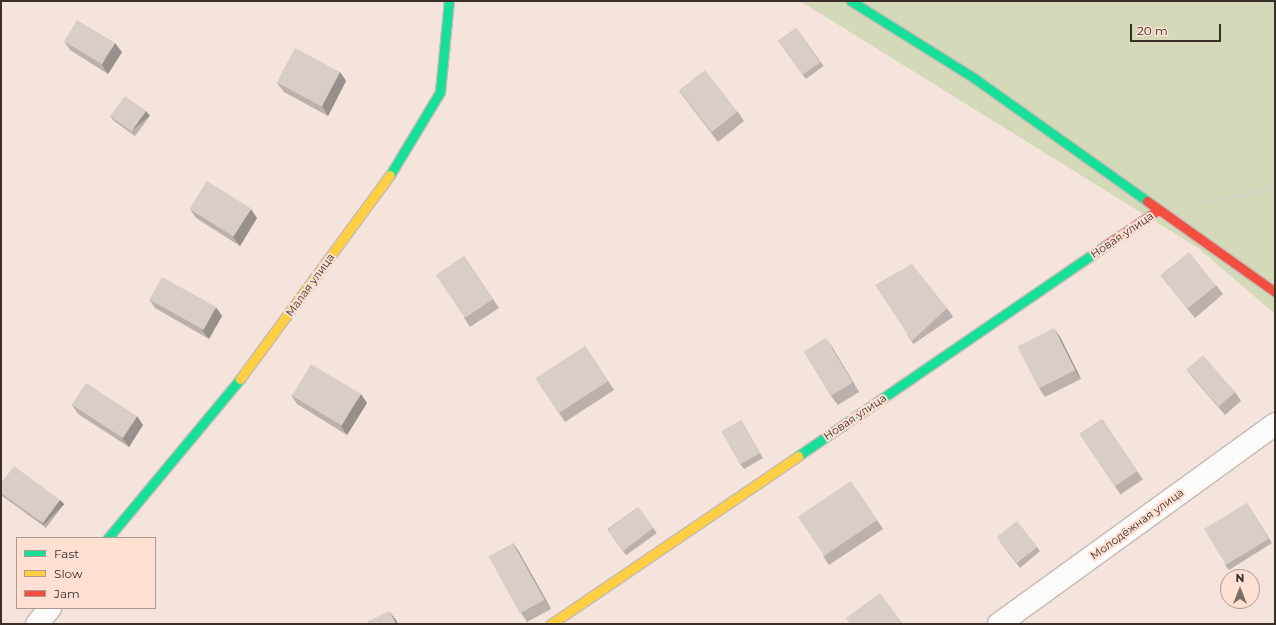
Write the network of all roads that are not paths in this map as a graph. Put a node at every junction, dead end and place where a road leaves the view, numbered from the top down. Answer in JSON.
{"nodes":[{"id":1,"x":449,"y":1,"type":"edge"},
{"id":2,"x":851,"y":1,"type":"edge"},
{"id":3,"x":1158,"y":210,"type":"junction"},
{"id":4,"x":1275,"y":292,"type":"edge"},
{"id":5,"x":1275,"y":424,"type":"edge"},
{"id":6,"x":109,"y":537,"type":"edge"},
{"id":7,"x":49,"y":609,"type":"edge"},
{"id":8,"x":37,"y":624,"type":"edge"},
{"id":9,"x":551,"y":624,"type":"edge"},
{"id":10,"x":999,"y":624,"type":"edge"}],
"edges":[{"from":1,"to":6,"type":"street","name":"Малая улица"},
{"from":2,"to":3,"type":"street"},
{"from":3,"to":4,"type":"street"},
{"from":3,"to":9,"type":"street","name":"Новая улица"},
{"from":5,"to":10,"type":"street","name":"Молодёжная улица"},
{"from":7,"to":8,"type":"street"}]}
